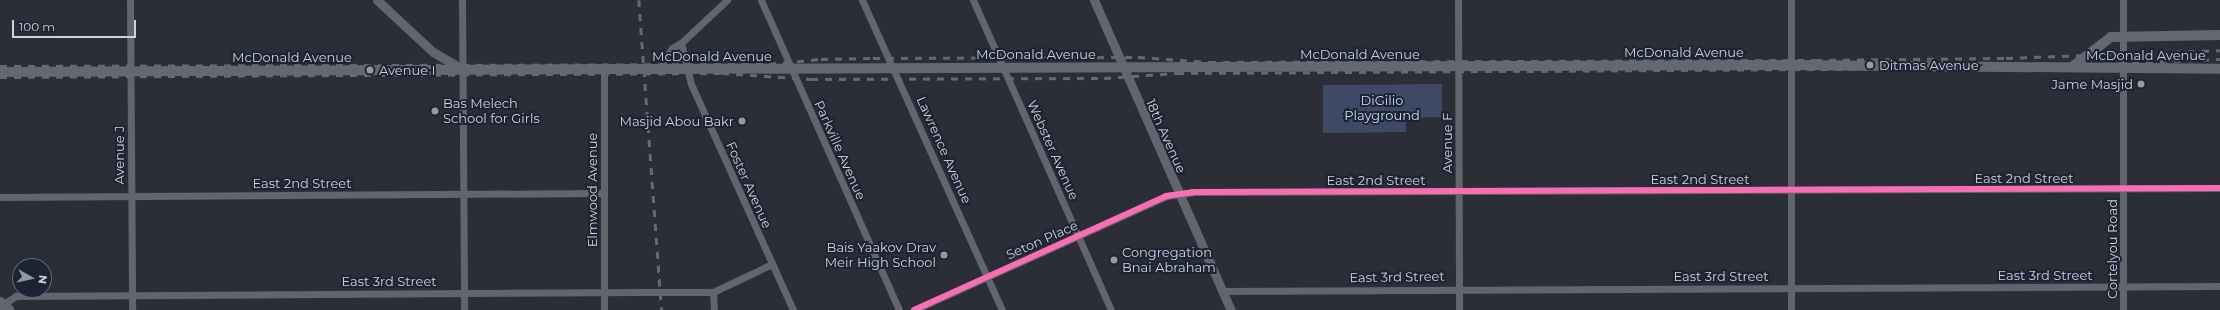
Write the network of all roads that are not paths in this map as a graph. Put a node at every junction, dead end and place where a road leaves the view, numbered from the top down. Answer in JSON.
{"nodes":[{"id":1,"x":130,"y":0,"type":"edge"},
{"id":2,"x":377,"y":0,"type":"edge"},
{"id":3,"x":462,"y":0,"type":"edge"},
{"id":4,"x":727,"y":0,"type":"edge"},
{"id":5,"x":761,"y":0,"type":"edge"},
{"id":6,"x":862,"y":0,"type":"edge"},
{"id":7,"x":973,"y":0,"type":"edge"},
{"id":8,"x":1094,"y":0,"type":"edge"},
{"id":9,"x":1458,"y":0,"type":"edge"},
{"id":10,"x":1791,"y":0,"type":"edge"},
{"id":11,"x":2123,"y":0,"type":"edge"},
{"id":12,"x":2220,"y":34,"type":"edge"},
{"id":13,"x":2123,"y":35,"type":"junction"},
{"id":14,"x":681,"y":43,"type":"junction"},
{"id":15,"x":1790,"y":64,"type":"junction"},
{"id":16,"x":1123,"y":66,"type":"junction"},
{"id":17,"x":1003,"y":67,"type":"junction"},
{"id":18,"x":1459,"y":67,"type":"junction"},
{"id":19,"x":2072,"y":67,"type":"junction"},
{"id":20,"x":893,"y":68,"type":"junction"},
{"id":21,"x":2220,"y":68,"type":"edge"},
{"id":22,"x":462,"y":69,"type":"junction"},
{"id":23,"x":604,"y":69,"type":"junction"},
{"id":24,"x":659,"y":69,"type":"junction"},
{"id":25,"x":687,"y":69,"type":"junction"},
{"id":26,"x":791,"y":69,"type":"junction"},
{"id":27,"x":2123,"y":69,"type":"junction"},
{"id":28,"x":131,"y":71,"type":"junction"},
{"id":29,"x":0,"y":72,"type":"edge"},
{"id":30,"x":2122,"y":188,"type":"junction"},
{"id":31,"x":2220,"y":188,"type":"edge"},
{"id":32,"x":1790,"y":190,"type":"junction"},
{"id":33,"x":1459,"y":191,"type":"junction"},
{"id":34,"x":603,"y":193,"type":"junction"},
{"id":35,"x":463,"y":194,"type":"junction"},
{"id":36,"x":1180,"y":194,"type":"junction"},
{"id":37,"x":131,"y":196,"type":"junction"},
{"id":38,"x":0,"y":197,"type":"edge"},
{"id":39,"x":1078,"y":236,"type":"junction"},
{"id":40,"x":772,"y":264,"type":"junction"},
{"id":41,"x":987,"y":277,"type":"junction"},
{"id":42,"x":2123,"y":286,"type":"junction"},
{"id":43,"x":2220,"y":286,"type":"edge"},
{"id":44,"x":1791,"y":288,"type":"junction"},
{"id":45,"x":1459,"y":289,"type":"junction"},
{"id":46,"x":1222,"y":291,"type":"junction"},
{"id":47,"x":604,"y":292,"type":"junction"},
{"id":48,"x":713,"y":292,"type":"junction"},
{"id":49,"x":463,"y":293,"type":"junction"},
{"id":50,"x":132,"y":294,"type":"junction"},
{"id":51,"x":3,"y":306,"type":"edge"},
{"id":52,"x":132,"y":310,"type":"edge"},
{"id":53,"x":464,"y":310,"type":"edge"},
{"id":54,"x":604,"y":310,"type":"edge"},
{"id":55,"x":714,"y":310,"type":"edge"},
{"id":56,"x":793,"y":310,"type":"edge"},
{"id":57,"x":899,"y":310,"type":"edge"},
{"id":58,"x":914,"y":310,"type":"edge"},
{"id":59,"x":1002,"y":310,"type":"edge"},
{"id":60,"x":1111,"y":310,"type":"edge"},
{"id":61,"x":1231,"y":310,"type":"edge"},
{"id":62,"x":1459,"y":310,"type":"edge"},
{"id":63,"x":1791,"y":310,"type":"edge"},
{"id":64,"x":2123,"y":310,"type":"edge"}],
"edges":[{"from":1,"to":28,"type":"street","name":"Avenue J"},
{"from":2,"to":22,"type":"street"},
{"from":3,"to":22,"type":"street"},
{"from":4,"to":14,"type":"street"},
{"from":5,"to":26,"type":"street","name":"Parkville Avenue"},
{"from":6,"to":20,"type":"street","name":"Lawrence Avenue"},
{"from":7,"to":17,"type":"street","name":"Webster Avenue"},
{"from":8,"to":16,"type":"street","name":"18th Avenue"},
{"from":9,"to":18,"type":"street","name":"Avenue F"},
{"from":10,"to":15,"type":"street"},
{"from":11,"to":13,"type":"street","name":"Cortelyou Road"},
{"from":12,"to":13,"type":"main road","name":"McDonald Avenue"},
{"from":13,"to":19,"type":"main road","name":"McDonald Avenue"},
{"from":13,"to":27,"type":"street","name":"Cortelyou Road"},
{"from":14,"to":24,"type":"street"},
{"from":14,"to":25,"type":"street","name":"Foster Avenue"},
{"from":15,"to":18,"type":"main road","name":"McDonald Avenue"},
{"from":15,"to":19,"type":"main road","name":"McDonald Avenue"},
{"from":15,"to":32,"type":"street"},
{"from":16,"to":17,"type":"main road","name":"McDonald Avenue"},
{"from":16,"to":18,"type":"main road","name":"McDonald Avenue"},
{"from":16,"to":36,"type":"street","name":"18th Avenue"},
{"from":17,"to":20,"type":"main road","name":"McDonald Avenue"},
{"from":17,"to":39,"type":"street","name":"Webster Avenue"},
{"from":18,"to":33,"type":"street","name":"Avenue F"},
{"from":19,"to":27,"type":"main road","name":"McDonald Avenue"},
{"from":20,"to":26,"type":"main road","name":"McDonald Avenue"},
{"from":20,"to":41,"type":"street","name":"Lawrence Avenue"},
{"from":21,"to":27,"type":"main road","name":"McDonald Avenue"},
{"from":22,"to":23,"type":"main road","name":"McDonald Avenue"},
{"from":22,"to":28,"type":"main road","name":"McDonald Avenue"},
{"from":22,"to":35,"type":"street"},
{"from":23,"to":24,"type":"main road","name":"McDonald Avenue","bridge":true},
{"from":23,"to":34,"type":"street","name":"Elmwood Avenue"},
{"from":24,"to":25,"type":"main road","name":"McDonald Avenue"},
{"from":25,"to":26,"type":"main road","name":"McDonald Avenue"},
{"from":25,"to":40,"type":"street","name":"Foster Avenue"},
{"from":26,"to":57,"type":"street","name":"Parkville Avenue"},
{"from":27,"to":30,"type":"street","name":"Cortelyou Road"},
{"from":28,"to":29,"type":"main road","name":"McDonald Avenue"},
{"from":28,"to":37,"type":"street","name":"Avenue J"},
{"from":30,"to":31,"type":"street","name":"East 2nd Street"},
{"from":30,"to":32,"type":"street","name":"East 2nd Street"},
{"from":30,"to":42,"type":"street","name":"Cortelyou Road"},
{"from":32,"to":33,"type":"street","name":"East 2nd Street"},
{"from":32,"to":44,"type":"street"},
{"from":33,"to":36,"type":"street","name":"East 2nd Street"},
{"from":33,"to":45,"type":"street","name":"Avenue F"},
{"from":34,"to":35,"type":"street","name":"East 2nd Street"},
{"from":34,"to":47,"type":"street","name":"Elmwood Avenue"},
{"from":35,"to":37,"type":"street","name":"East 2nd Street"},
{"from":35,"to":49,"type":"street"},
{"from":36,"to":39,"type":"street","name":"Seton Place"},
{"from":36,"to":46,"type":"street","name":"18th Avenue"},
{"from":37,"to":38,"type":"street","name":"East 2nd Street"},
{"from":37,"to":50,"type":"street","name":"Avenue J"},
{"from":39,"to":41,"type":"street","name":"Seton Place"},
{"from":39,"to":60,"type":"street","name":"Webster Avenue"},
{"from":40,"to":48,"type":"street","name":"East 3rd Street"},
{"from":40,"to":56,"type":"street","name":"Foster Avenue"},
{"from":41,"to":58,"type":"street","name":"Seton Place"},
{"from":41,"to":59,"type":"street","name":"Lawrence Avenue"},
{"from":42,"to":43,"type":"street","name":"East 3rd Street"},
{"from":42,"to":44,"type":"street","name":"East 3rd Street"},
{"from":42,"to":64,"type":"street","name":"Cortelyou Road"},
{"from":44,"to":45,"type":"street","name":"East 3rd Street"},
{"from":44,"to":63,"type":"street"},
{"from":45,"to":46,"type":"street","name":"East 3rd Street"},
{"from":45,"to":62,"type":"street","name":"Avenue F"},
{"from":46,"to":61,"type":"street","name":"18th Avenue"},
{"from":47,"to":48,"type":"street","name":"East 3rd Street","bridge":true},
{"from":47,"to":49,"type":"street","name":"East 3rd Street"},
{"from":47,"to":54,"type":"street","name":"Elmwood Avenue"},
{"from":48,"to":55,"type":"street"},
{"from":49,"to":50,"type":"street","name":"East 3rd Street"},
{"from":49,"to":53,"type":"street"},
{"from":50,"to":51,"type":"street","name":"East 3rd Street"},
{"from":50,"to":52,"type":"street","name":"Avenue J"}]}
